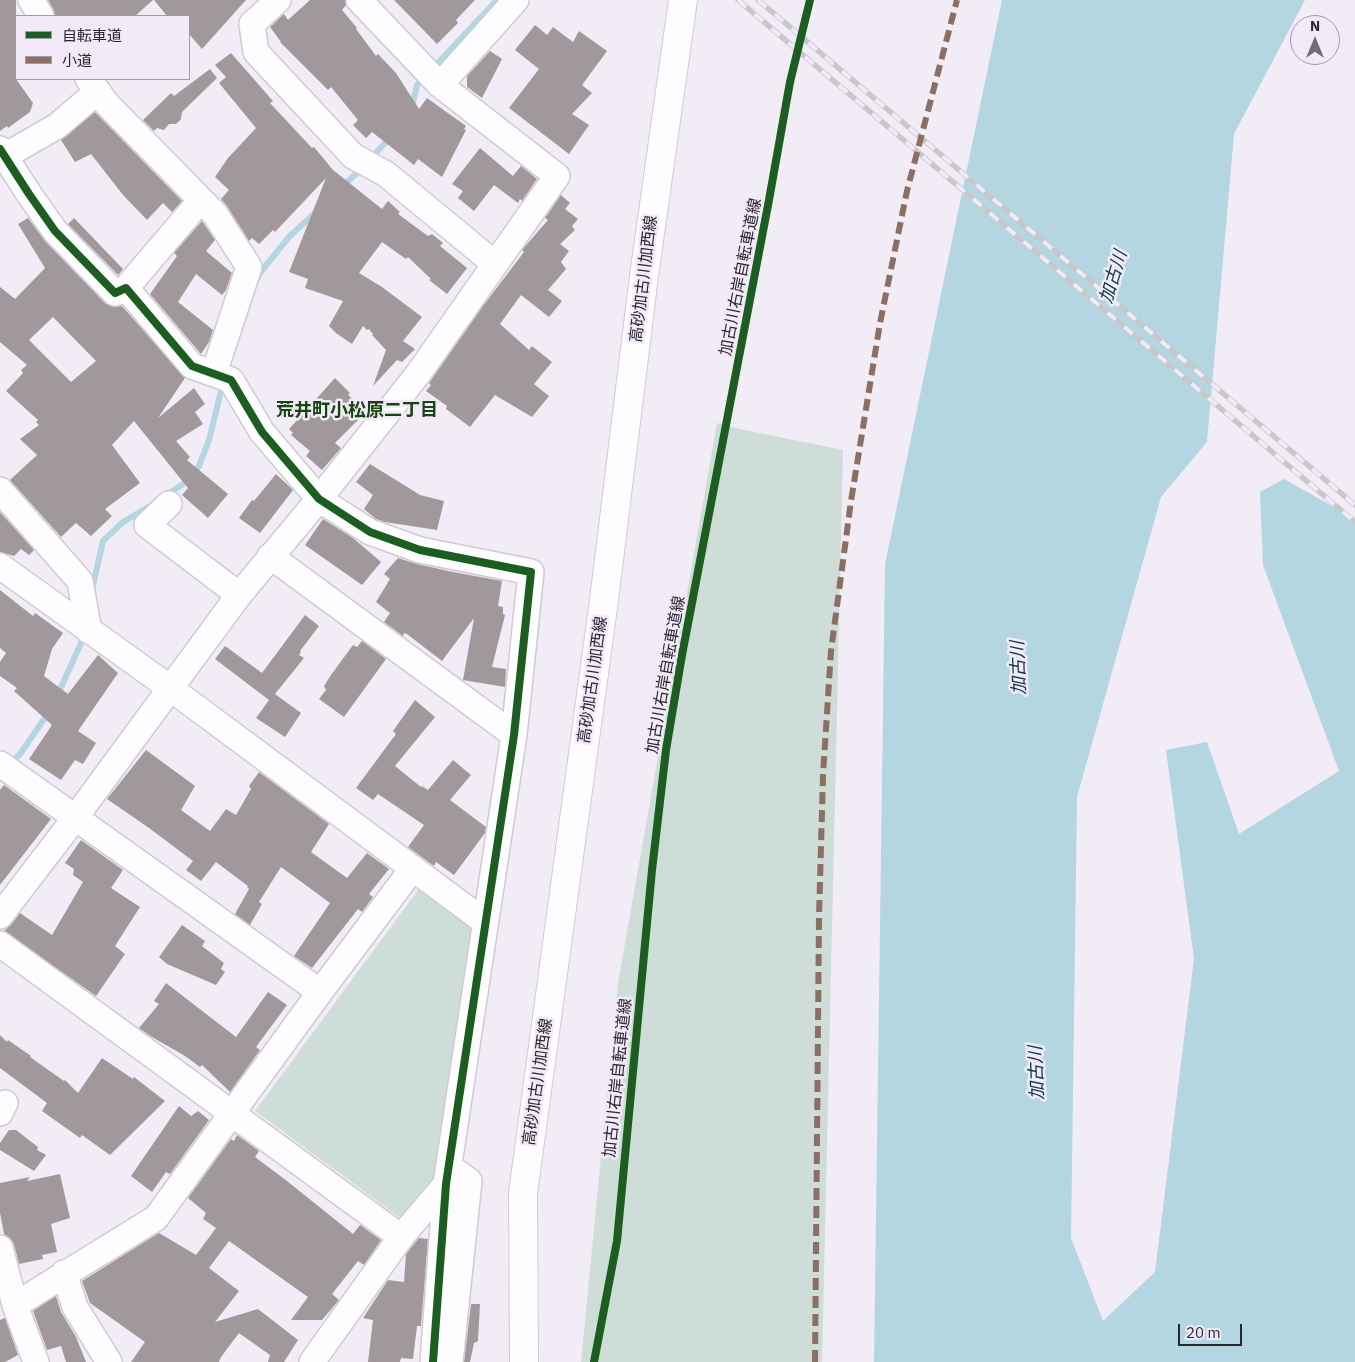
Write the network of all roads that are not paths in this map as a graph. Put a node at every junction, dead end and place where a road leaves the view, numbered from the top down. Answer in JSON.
{"nodes":[{"id":1,"x":31,"y":0,"type":"edge"},
{"id":2,"x":278,"y":0,"type":"edge"},
{"id":3,"x":360,"y":0,"type":"edge"},
{"id":4,"x":683,"y":0,"type":"edge"},
{"id":5,"x":506,"y":4,"type":"edge"},
{"id":6,"x":40,"y":15,"type":"edge"},
{"id":7,"x":93,"y":85,"type":"edge"},
{"id":8,"x":440,"y":85,"type":"junction"},
{"id":9,"x":2,"y":152,"type":"edge"},
{"id":10,"x":201,"y":200,"type":"junction"},
{"id":11,"x":496,"y":264,"type":"junction"},
{"id":12,"x":126,"y":288,"type":"junction"},
{"id":13,"x":214,"y":373,"type":"junction"},
{"id":14,"x":0,"y":490,"type":"edge"},
{"id":15,"x":319,"y":499,"type":"junction"},
{"id":16,"x":169,"y":504,"type":"dead end"},
{"id":17,"x":270,"y":556,"type":"junction"},
{"id":18,"x":0,"y":566,"type":"edge"},
{"id":19,"x":239,"y":595,"type":"junction"},
{"id":20,"x":89,"y":631,"type":"junction"},
{"id":21,"x":170,"y":688,"type":"junction"},
{"id":22,"x":514,"y":734,"type":"junction"},
{"id":23,"x":0,"y":764,"type":"edge"},
{"id":24,"x":75,"y":818,"type":"junction"},
{"id":25,"x":413,"y":868,"type":"junction"},
{"id":26,"x":0,"y":916,"type":"edge"},
{"id":27,"x":485,"y":922,"type":"junction"},
{"id":28,"x":0,"y":944,"type":"edge"},
{"id":29,"x":320,"y":992,"type":"junction"},
{"id":30,"x":233,"y":1113,"type":"junction"},
{"id":31,"x":447,"y":1175,"type":"junction"},
{"id":32,"x":401,"y":1237,"type":"junction"},
{"id":33,"x":0,"y":1248,"type":"edge"},
{"id":34,"x":64,"y":1273,"type":"junction"},
{"id":35,"x":15,"y":1305,"type":"junction"},
{"id":36,"x":36,"y":1362,"type":"edge"},
{"id":37,"x":109,"y":1362,"type":"edge"},
{"id":38,"x":312,"y":1362,"type":"edge"},
{"id":39,"x":432,"y":1362,"type":"edge"},
{"id":40,"x":450,"y":1362,"type":"edge"},
{"id":41,"x":524,"y":1362,"type":"edge"}],
"edges":[{"from":1,"to":6,"type":"street"},
{"from":2,"to":11,"type":"street"},
{"from":3,"to":8,"type":"street"},
{"from":4,"to":41,"type":"main road","name":"高砂加古川加西線"},
{"from":5,"to":8,"type":"street"},
{"from":7,"to":9,"type":"street"},
{"from":7,"to":10,"type":"street"},
{"from":8,"to":11,"type":"street"},
{"from":9,"to":12,"type":"street"},
{"from":10,"to":12,"type":"street"},
{"from":10,"to":13,"type":"street"},
{"from":11,"to":15,"type":"street"},
{"from":12,"to":13,"type":"street"},
{"from":13,"to":15,"type":"street"},
{"from":14,"to":20,"type":"street"},
{"from":15,"to":17,"type":"street"},
{"from":15,"to":22,"type":"street"},
{"from":16,"to":19,"type":"street"},
{"from":17,"to":19,"type":"street"},
{"from":17,"to":22,"type":"street"},
{"from":18,"to":20,"type":"street"},
{"from":19,"to":21,"type":"street"},
{"from":20,"to":21,"type":"street"},
{"from":21,"to":24,"type":"street"},
{"from":21,"to":25,"type":"street"},
{"from":22,"to":27,"type":"street"},
{"from":23,"to":24,"type":"street"},
{"from":24,"to":26,"type":"street"},
{"from":24,"to":29,"type":"street"},
{"from":25,"to":27,"type":"street"},
{"from":25,"to":29,"type":"street"},
{"from":27,"to":31,"type":"street"},
{"from":28,"to":30,"type":"street"},
{"from":29,"to":30,"type":"street"},
{"from":30,"to":32,"type":"street"},
{"from":30,"to":34,"type":"street"},
{"from":31,"to":32,"type":"street"},
{"from":31,"to":39,"type":"street"},
{"from":31,"to":40,"type":"street"},
{"from":32,"to":38,"type":"street"},
{"from":33,"to":35,"type":"street"},
{"from":34,"to":35,"type":"street"},
{"from":34,"to":37,"type":"street"},
{"from":35,"to":36,"type":"street"}]}
